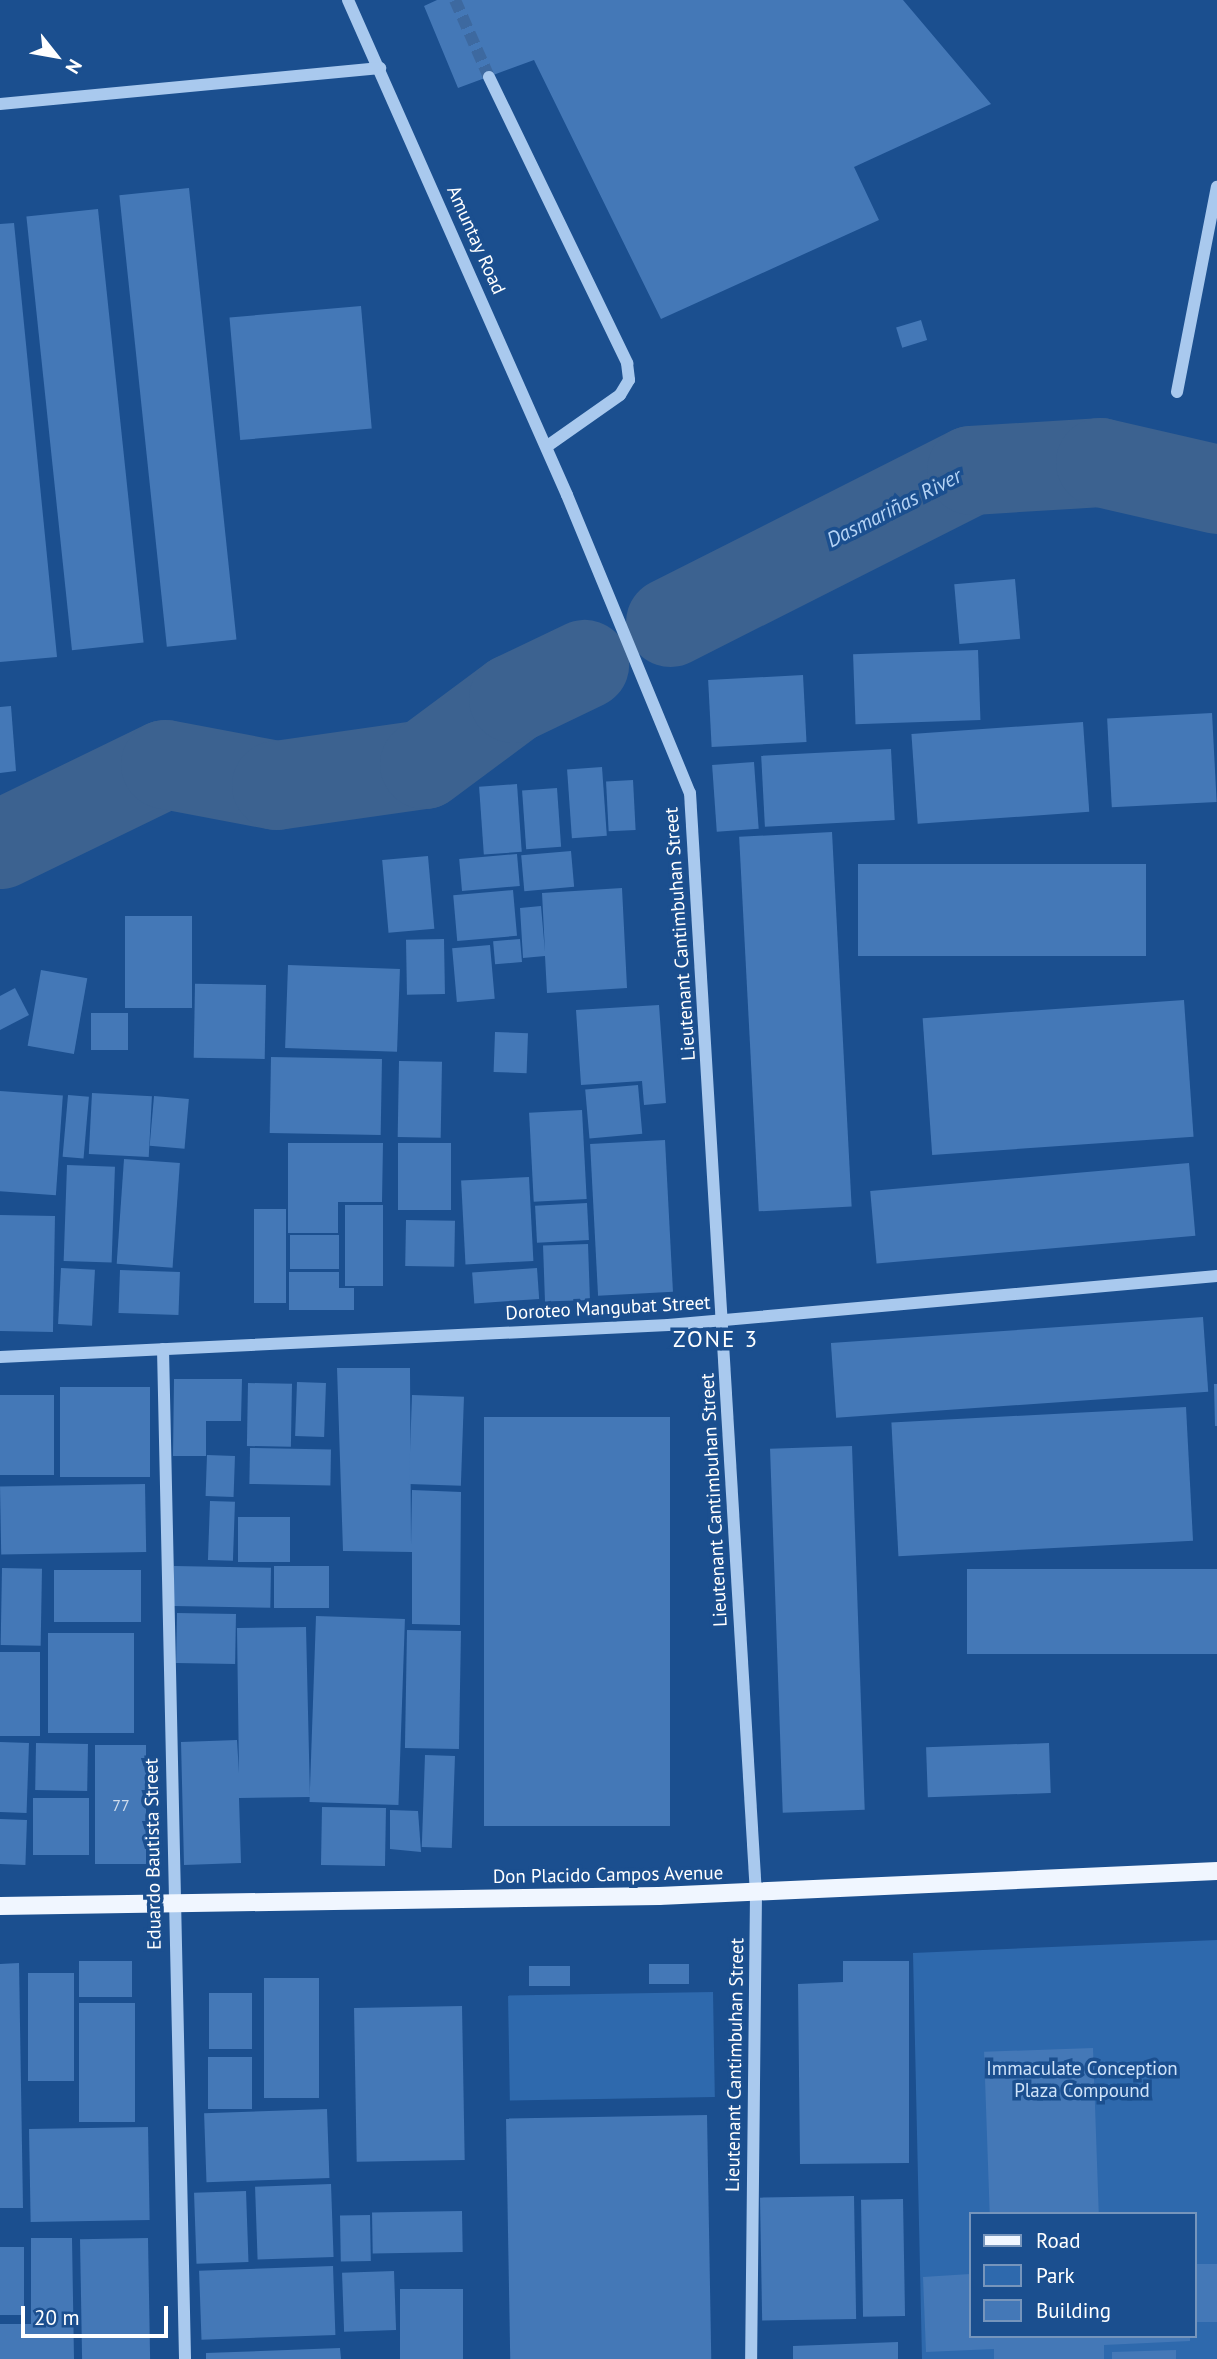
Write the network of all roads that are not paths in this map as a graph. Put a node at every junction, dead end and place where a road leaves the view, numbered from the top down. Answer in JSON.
{"nodes":[{"id":1,"x":348,"y":0,"type":"edge"},
{"id":2,"x":380,"y":68,"type":"junction"},
{"id":3,"x":489,"y":77,"type":"tunnel mouth"},
{"id":4,"x":0,"y":104,"type":"edge"},
{"id":5,"x":1217,"y":187,"type":"edge"},
{"id":6,"x":1211,"y":253,"type":"edge"},
{"id":7,"x":1177,"y":392,"type":"dead end"},
{"id":8,"x":546,"y":447,"type":"junction"},
{"id":9,"x":567,"y":495,"type":"joint"},
{"id":10,"x":1217,"y":1276,"type":"edge"},
{"id":11,"x":724,"y":1321,"type":"junction"},
{"id":12,"x":163,"y":1349,"type":"junction"},
{"id":13,"x":0,"y":1357,"type":"edge"},
{"id":14,"x":1217,"y":1871,"type":"edge"},
{"id":15,"x":756,"y":1893,"type":"junction"},
{"id":16,"x":172,"y":1904,"type":"junction"},
{"id":17,"x":0,"y":1906,"type":"edge"},
{"id":18,"x":185,"y":2359,"type":"edge"},
{"id":19,"x":751,"y":2359,"type":"edge"}],
"edges":[{"from":1,"to":2,"type":"street","name":"Amuntay Road"},
{"from":2,"to":4,"type":"street"},
{"from":2,"to":8,"type":"street","name":"Amuntay Road"},
{"from":3,"to":8,"type":"street"},
{"from":5,"to":6,"type":"street"},
{"from":6,"to":7,"type":"street"},
{"from":8,"to":9,"type":"street","name":"Amuntay Road"},
{"from":9,"to":11,"type":"street","name":"Lieutenant Cantimbuhan Street"},
{"from":10,"to":11,"type":"street","name":"Doroteo Mangubat Street"},
{"from":11,"to":12,"type":"street","name":"Doroteo Mangubat Street"},
{"from":11,"to":15,"type":"street","name":"Lieutenant Cantimbuhan Street"},
{"from":12,"to":13,"type":"street","name":"Doroteo Mangubat Street"},
{"from":12,"to":16,"type":"street","name":"Eduardo Bautista Street"},
{"from":14,"to":15,"type":"main road","name":"Don Placido Campos Avenue"},
{"from":15,"to":16,"type":"main road","name":"Don Placido Campos Avenue"},
{"from":15,"to":19,"type":"street","name":"Lieutenant Cantimbuhan Street"},
{"from":16,"to":17,"type":"main road","name":"Don Placido Campos Avenue"},
{"from":16,"to":18,"type":"street","name":"Eduardo Bautista Street"}]}
